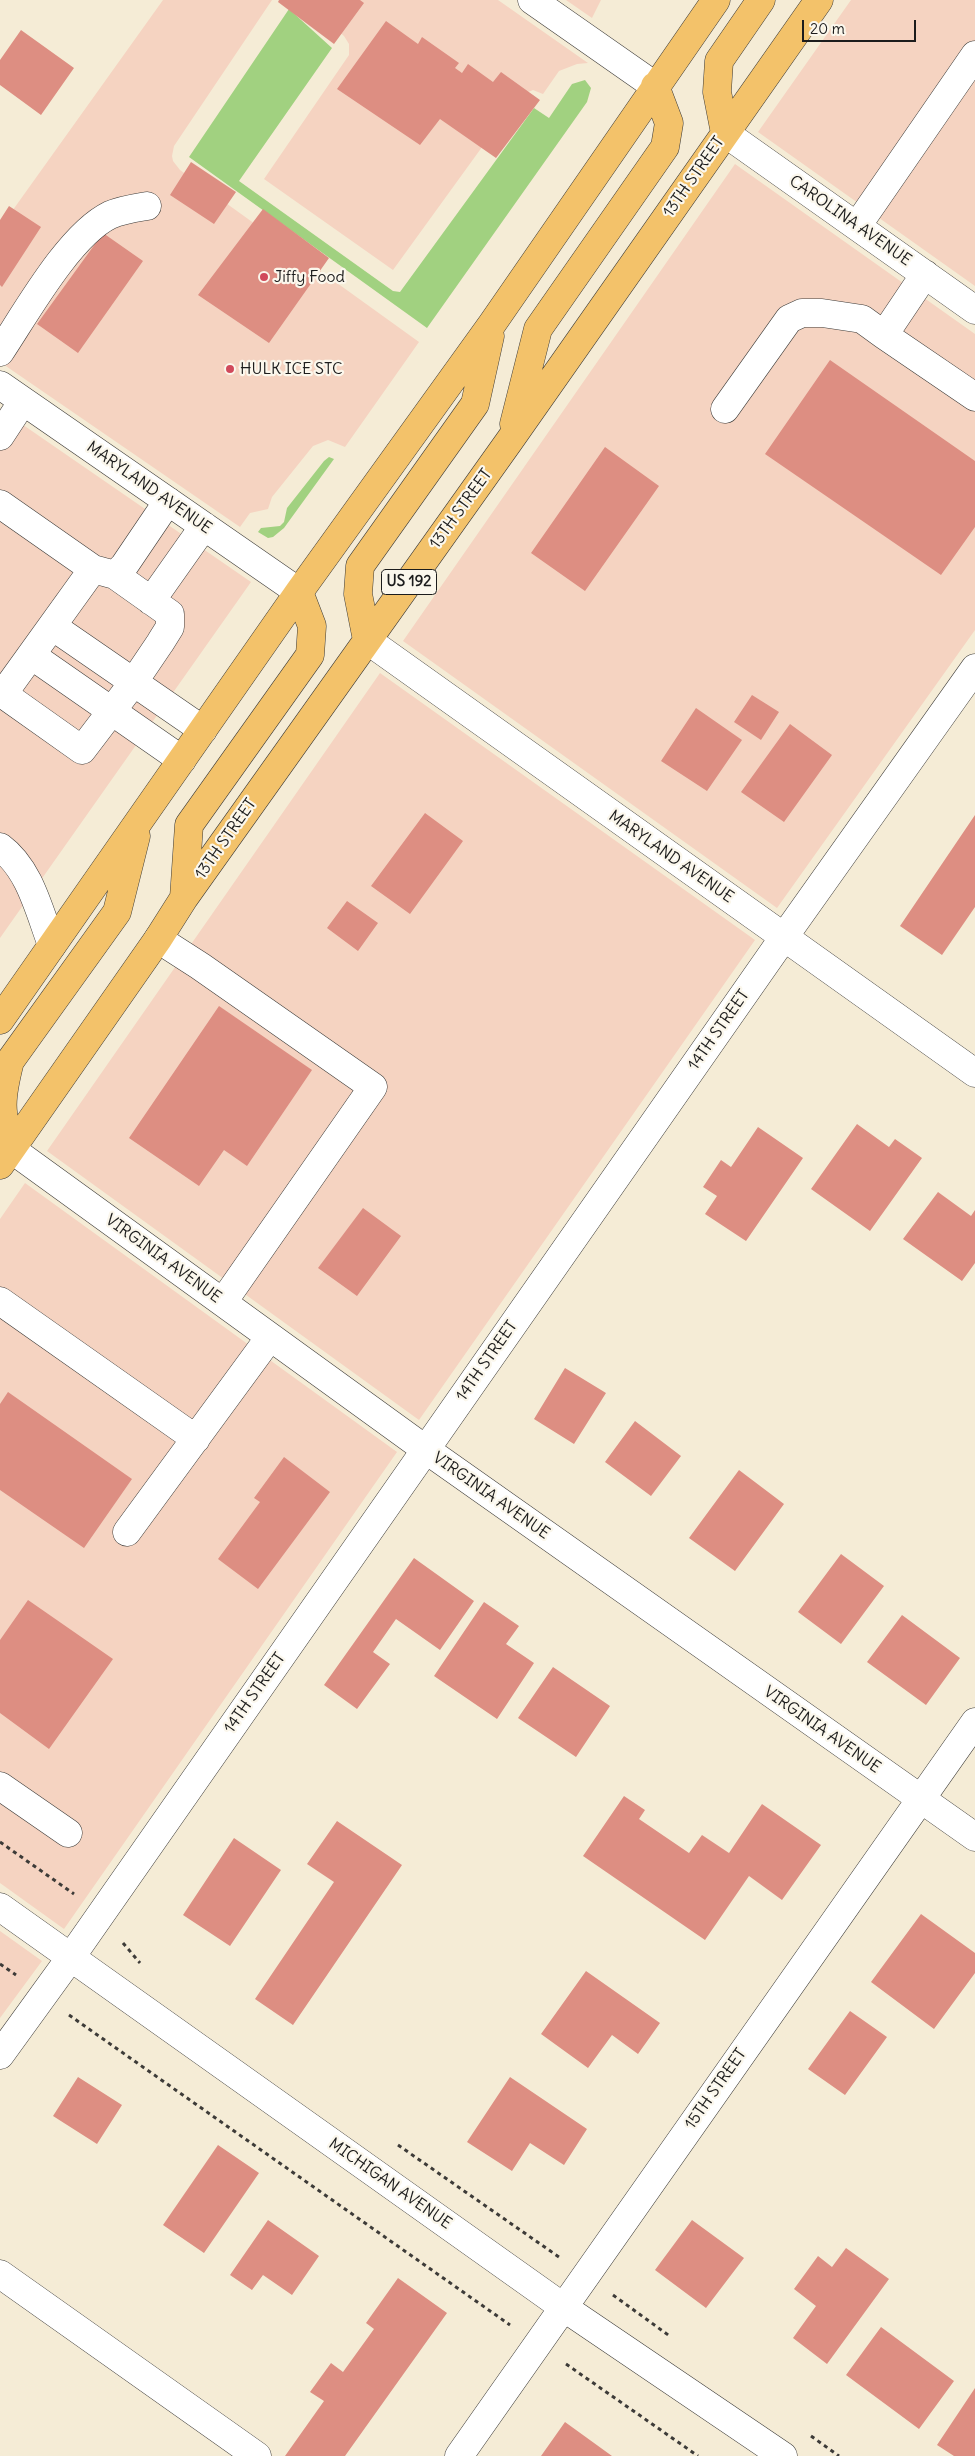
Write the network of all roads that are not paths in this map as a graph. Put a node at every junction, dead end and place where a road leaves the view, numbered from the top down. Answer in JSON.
{"nodes":[{"id":1,"x":532,"y":0,"type":"edge"},
{"id":2,"x":716,"y":0,"type":"edge"},
{"id":3,"x":761,"y":0,"type":"edge"},
{"id":4,"x":819,"y":0,"type":"edge"},
{"id":5,"x":975,"y":55,"type":"edge"},
{"id":6,"x":655,"y":86,"type":"junction"},
{"id":7,"x":725,"y":133,"type":"junction"},
{"id":8,"x":147,"y":206,"type":"dead end"},
{"id":9,"x":857,"y":226,"type":"junction"},
{"id":10,"x":925,"y":274,"type":"junction"},
{"id":11,"x":975,"y":310,"type":"edge"},
{"id":12,"x":492,"y":324,"type":"junction"},
{"id":13,"x":884,"y":335,"type":"junction"},
{"id":14,"x":0,"y":352,"type":"edge"},
{"id":15,"x":0,"y":385,"type":"edge"},
{"id":16,"x":975,"y":396,"type":"edge"},
{"id":17,"x":23,"y":401,"type":"junction"},
{"id":18,"x":725,"y":409,"type":"dead end"},
{"id":19,"x":0,"y":436,"type":"edge"},
{"id":20,"x":510,"y":440,"type":"junction"},
{"id":21,"x":168,"y":501,"type":"junction"},
{"id":22,"x":0,"y":504,"type":"edge"},
{"id":23,"x":204,"y":526,"type":"junction"},
{"id":24,"x":104,"y":572,"type":"junction"},
{"id":25,"x":299,"y":592,"type":"junction"},
{"id":26,"x":151,"y":601,"type":"junction"},
{"id":27,"x":52,"y":626,"type":"junction"},
{"id":28,"x":367,"y":640,"type":"junction"},
{"id":29,"x":31,"y":655,"type":"junction"},
{"id":30,"x":975,"y":668,"type":"edge"},
{"id":31,"x":133,"y":683,"type":"junction"},
{"id":32,"x":111,"y":710,"type":"junction"},
{"id":33,"x":203,"y":730,"type":"junction"},
{"id":34,"x":182,"y":760,"type":"junction"},
{"id":35,"x":141,"y":818,"type":"junction"},
{"id":36,"x":0,"y":847,"type":"edge"},
{"id":37,"x":184,"y":898,"type":"junction"},
{"id":38,"x":784,"y":937,"type":"junction"},
{"id":39,"x":158,"y":939,"type":"junction"},
{"id":40,"x":52,"y":945,"type":"junction"},
{"id":41,"x":0,"y":1020,"type":"edge"},
{"id":42,"x":975,"y":1073,"type":"edge"},
{"id":43,"x":6,"y":1157,"type":"edge"},
{"id":44,"x":0,"y":1301,"type":"edge"},
{"id":45,"x":223,"y":1302,"type":"junction"},
{"id":46,"x":270,"y":1337,"type":"junction"},
{"id":47,"x":196,"y":1439,"type":"junction"},
{"id":48,"x":426,"y":1449,"type":"junction"},
{"id":49,"x":127,"y":1532,"type":"dead end"},
{"id":50,"x":975,"y":1722,"type":"edge"},
{"id":51,"x":0,"y":1786,"type":"edge"},
{"id":52,"x":920,"y":1799,"type":"junction"},
{"id":53,"x":68,"y":1833,"type":"dead end"},
{"id":54,"x":975,"y":1837,"type":"edge"},
{"id":55,"x":0,"y":1907,"type":"edge"},
{"id":56,"x":71,"y":1957,"type":"junction"},
{"id":57,"x":0,"y":2055,"type":"edge"},
{"id":58,"x":0,"y":2274,"type":"edge"},
{"id":59,"x":563,"y":2306,"type":"junction"},
{"id":60,"x":257,"y":2456,"type":"edge"},
{"id":61,"x":459,"y":2456,"type":"edge"},
{"id":62,"x":783,"y":2456,"type":"edge"}],
"edges":[{"from":1,"to":6,"type":"street"},
{"from":2,"to":6,"type":"highway"},
{"from":3,"to":7,"type":"highway"},
{"from":4,"to":7,"type":"highway","name":"13TH STREET","number":"US 192"},
{"from":5,"to":9,"type":"street"},
{"from":6,"to":12,"type":"highway"},
{"from":6,"to":20,"type":"highway"},
{"from":7,"to":9,"type":"street","name":"CAROLINA AVENUE"},
{"from":7,"to":20,"type":"highway","name":"13TH STREET","number":"US 192"},
{"from":8,"to":14,"type":"street"},
{"from":9,"to":10,"type":"street","name":"CAROLINA AVENUE"},
{"from":10,"to":11,"type":"street","name":"CAROLINA AVENUE"},
{"from":10,"to":13,"type":"street"},
{"from":12,"to":25,"type":"highway"},
{"from":12,"to":28,"type":"highway"},
{"from":13,"to":16,"type":"street"},
{"from":13,"to":18,"type":"street"},
{"from":15,"to":17,"type":"street","name":"MARYLAND AVENUE"},
{"from":17,"to":19,"type":"street"},
{"from":17,"to":21,"type":"street","name":"MARYLAND AVENUE"},
{"from":20,"to":28,"type":"highway","name":"13TH STREET","number":"US 192"},
{"from":21,"to":23,"type":"street","name":"MARYLAND AVENUE"},
{"from":21,"to":24,"type":"street"},
{"from":22,"to":24,"type":"street"},
{"from":23,"to":25,"type":"street","name":"MARYLAND AVENUE"},
{"from":23,"to":26,"type":"street"},
{"from":24,"to":26,"type":"street"},
{"from":24,"to":27,"type":"street"},
{"from":25,"to":33,"type":"highway"},
{"from":25,"to":37,"type":"highway"},
{"from":26,"to":31,"type":"street"},
{"from":27,"to":29,"type":"street"},
{"from":27,"to":31,"type":"street"},
{"from":28,"to":37,"type":"highway","name":"13TH STREET","number":"US 192"},
{"from":28,"to":38,"type":"street","name":"MARYLAND AVENUE"},
{"from":29,"to":32,"type":"street"},
{"from":29,"to":32,"type":"street"},
{"from":30,"to":38,"type":"street","name":"14TH STREET"},
{"from":31,"to":32,"type":"street"},
{"from":31,"to":33,"type":"street"},
{"from":32,"to":34,"type":"street"},
{"from":33,"to":34,"type":"highway"},
{"from":34,"to":35,"type":"highway"},
{"from":35,"to":40,"type":"highway"},
{"from":35,"to":43,"type":"highway"},
{"from":36,"to":40,"type":"street"},
{"from":37,"to":39,"type":"highway","name":"13TH STREET","number":"US 192"},
{"from":38,"to":42,"type":"street","name":"MARYLAND AVENUE"},
{"from":38,"to":48,"type":"street","name":"14TH STREET"},
{"from":39,"to":43,"type":"highway","name":"13TH STREET","number":"US 192"},
{"from":39,"to":45,"type":"street"},
{"from":40,"to":41,"type":"highway"},
{"from":43,"to":45,"type":"street","name":"VIRGINIA AVENUE"},
{"from":44,"to":47,"type":"street"},
{"from":45,"to":46,"type":"street","name":"VIRGINIA AVENUE"},
{"from":46,"to":47,"type":"street"},
{"from":46,"to":48,"type":"street","name":"VIRGINIA AVENUE"},
{"from":47,"to":49,"type":"street"},
{"from":48,"to":52,"type":"street","name":"VIRGINIA AVENUE"},
{"from":48,"to":56,"type":"street","name":"14TH STREET"},
{"from":50,"to":52,"type":"street","name":"15TH STREET"},
{"from":51,"to":53,"type":"street"},
{"from":52,"to":54,"type":"street","name":"VIRGINIA AVENUE"},
{"from":52,"to":59,"type":"street","name":"15TH STREET"},
{"from":55,"to":56,"type":"street","name":"MICHIGAN AVENUE"},
{"from":56,"to":57,"type":"street","name":"14TH STREET"},
{"from":56,"to":59,"type":"street","name":"MICHIGAN AVENUE"},
{"from":58,"to":60,"type":"street"},
{"from":59,"to":61,"type":"street","name":"15TH STREET"},
{"from":59,"to":62,"type":"street","name":"MICHIGAN AVENUE"}]}
